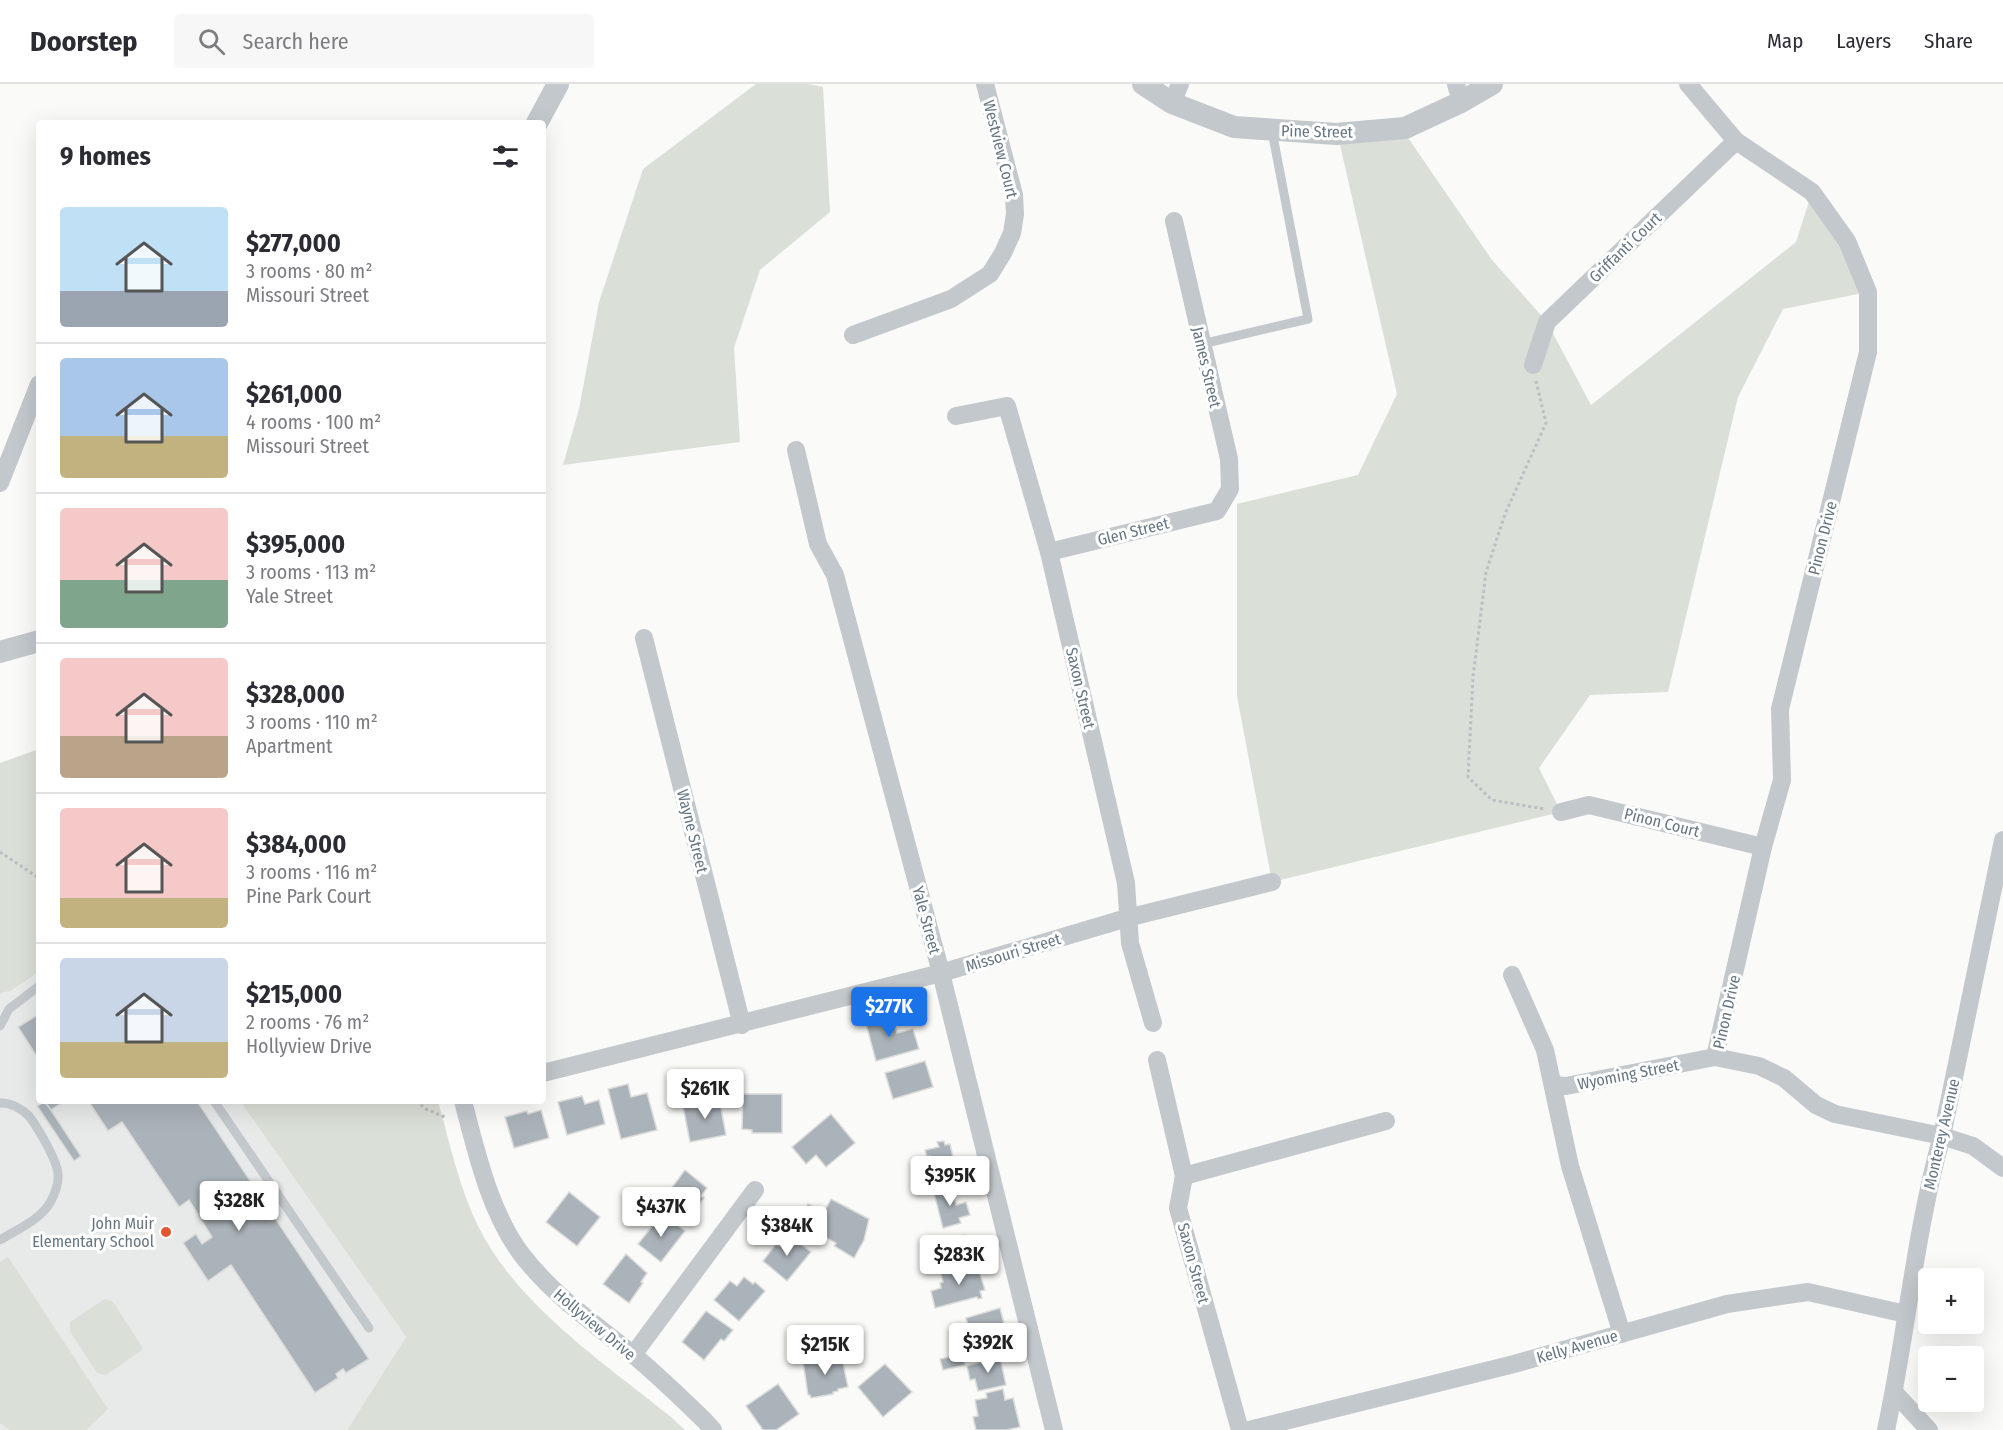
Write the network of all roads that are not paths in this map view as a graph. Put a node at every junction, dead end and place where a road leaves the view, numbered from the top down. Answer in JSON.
{"nodes":[{"id":1,"x":558,"y":84,"type":"edge"},
{"id":2,"x":985,"y":84,"type":"edge"},
{"id":3,"x":1143,"y":84,"type":"edge"},
{"id":4,"x":1492,"y":84,"type":"edge"},
{"id":5,"x":1688,"y":84,"type":"edge"},
{"id":6,"x":1458,"y":93,"type":"edge"},
{"id":7,"x":1176,"y":94,"type":"edge"},
{"id":8,"x":539,"y":120,"type":"edge"},
{"id":9,"x":1272,"y":131,"type":"junction"},
{"id":10,"x":1736,"y":141,"type":"junction"},
{"id":11,"x":1174,"y":221,"type":"dead end"},
{"id":12,"x":853,"y":335,"type":"dead end"},
{"id":13,"x":1202,"y":344,"type":"junction"},
{"id":14,"x":1533,"y":365,"type":"road end"},
{"id":15,"x":36,"y":392,"type":"edge"},
{"id":16,"x":956,"y":416,"type":"dead end"},
{"id":17,"x":796,"y":450,"type":"dead end"},
{"id":18,"x":0,"y":483,"type":"edge"},
{"id":19,"x":1217,"y":511,"type":"joint"},
{"id":20,"x":1049,"y":552,"type":"junction"},
{"id":21,"x":644,"y":638,"type":"dead end"},
{"id":22,"x":36,"y":642,"type":"edge"},
{"id":23,"x":0,"y":652,"type":"edge"},
{"id":24,"x":1561,"y":812,"type":"road end"},
{"id":25,"x":2003,"y":840,"type":"edge"},
{"id":26,"x":1763,"y":847,"type":"junction"},
{"id":27,"x":2000,"y":867,"type":"edge"},
{"id":28,"x":1272,"y":882,"type":"dead end"},
{"id":29,"x":1127,"y":918,"type":"junction"},
{"id":30,"x":942,"y":973,"type":"junction"},
{"id":31,"x":1512,"y":975,"type":"dead end"},
{"id":32,"x":36,"y":989,"type":"edge"},
{"id":33,"x":1153,"y":1023,"type":"dead end"},
{"id":34,"x":742,"y":1025,"type":"junction"},
{"id":35,"x":0,"y":1026,"type":"edge"},
{"id":36,"x":1715,"y":1057,"type":"junction"},
{"id":37,"x":1157,"y":1059,"type":"dead end"},
{"id":38,"x":546,"y":1072,"type":"edge"},
{"id":39,"x":1553,"y":1085,"type":"junction"},
{"id":40,"x":0,"y":1103,"type":"edge"},
{"id":41,"x":216,"y":1104,"type":"edge"},
{"id":42,"x":464,"y":1104,"type":"edge"},
{"id":43,"x":1386,"y":1121,"type":"dead end"},
{"id":44,"x":1942,"y":1136,"type":"junction"},
{"id":45,"x":2003,"y":1168,"type":"edge"},
{"id":46,"x":1184,"y":1176,"type":"junction"},
{"id":47,"x":755,"y":1190,"type":"dead end"},
{"id":48,"x":0,"y":1240,"type":"edge"},
{"id":49,"x":1906,"y":1314,"type":"junction"},
{"id":50,"x":369,"y":1328,"type":"dead end"},
{"id":51,"x":1622,"y":1334,"type":"junction"},
{"id":52,"x":633,"y":1355,"type":"junction"},
{"id":53,"x":1894,"y":1392,"type":"junction"},
{"id":54,"x":713,"y":1430,"type":"edge"},
{"id":55,"x":1054,"y":1430,"type":"edge"},
{"id":56,"x":1240,"y":1430,"type":"edge"},
{"id":57,"x":1249,"y":1430,"type":"edge"},
{"id":58,"x":1886,"y":1430,"type":"edge"},
{"id":59,"x":1929,"y":1430,"type":"edge"}],
"edges":[{"from":1,"to":8,"type":"street"},
{"from":2,"to":12,"type":"street","name":"Westview Court"},
{"from":3,"to":7,"type":"street","name":"Pine Street"},
{"from":4,"to":6,"type":"street","name":"Pine Street"},
{"from":5,"to":10,"type":"street","name":"Pinon Drive"},
{"from":6,"to":9,"type":"street","name":"Pine Street"},
{"from":7,"to":9,"type":"street","name":"Pine Street"},
{"from":9,"to":13,"type":"lane"},
{"from":10,"to":14,"type":"street","name":"Griffanti Court"},
{"from":10,"to":26,"type":"street","name":"Pinon Drive"},
{"from":11,"to":13,"type":"street","name":"James Street"},
{"from":13,"to":19,"type":"street","name":"James Street"},
{"from":15,"to":18,"type":"street"},
{"from":16,"to":20,"type":"street","name":"Saxon Street"},
{"from":17,"to":30,"type":"street","name":"Yale Street"},
{"from":19,"to":20,"type":"street","name":"Glen Street"},
{"from":20,"to":29,"type":"street","name":"Saxon Street"},
{"from":21,"to":34,"type":"street","name":"Wayne Street"},
{"from":22,"to":23,"type":"street"},
{"from":24,"to":26,"type":"street","name":"Pinon Court"},
{"from":25,"to":27,"type":"street","name":"Monterey Avenue"},
{"from":26,"to":36,"type":"street","name":"Pinon Drive"},
{"from":27,"to":44,"type":"street","name":"Monterey Avenue"},
{"from":28,"to":29,"type":"street","name":"Missouri Street"},
{"from":29,"to":30,"type":"street","name":"Missouri Street"},
{"from":29,"to":33,"type":"street","name":"Saxon Street"},
{"from":30,"to":34,"type":"street","name":"Missouri Street"},
{"from":30,"to":55,"type":"street","name":"Yale Street"},
{"from":31,"to":39,"type":"street"},
{"from":32,"to":35,"type":"lane"},
{"from":34,"to":38,"type":"street","name":"Missouri Street"},
{"from":36,"to":39,"type":"street","name":"Wyoming Street"},
{"from":36,"to":44,"type":"street","name":"Wyoming Street"},
{"from":37,"to":46,"type":"street","name":"Saxon Street"},
{"from":39,"to":51,"type":"street","name":"Wyoming Street"},
{"from":40,"to":48,"type":"lane"},
{"from":41,"to":50,"type":"lane"},
{"from":42,"to":52,"type":"street","name":"Hollyview Drive"},
{"from":43,"to":46,"type":"street"},
{"from":44,"to":45,"type":"street","name":"Wyoming Street"},
{"from":44,"to":49,"type":"street","name":"Monterey Avenue"},
{"from":46,"to":56,"type":"street","name":"Saxon Street"},
{"from":47,"to":52,"type":"street"},
{"from":49,"to":51,"type":"street","name":"Kelly Avenue"},
{"from":49,"to":53,"type":"street","name":"Monterey Avenue"},
{"from":51,"to":57,"type":"street","name":"Kelly Avenue"},
{"from":52,"to":54,"type":"street","name":"Hollyview Drive"},
{"from":53,"to":58,"type":"street","name":"Monterey Avenue"},
{"from":53,"to":59,"type":"street"}]}
